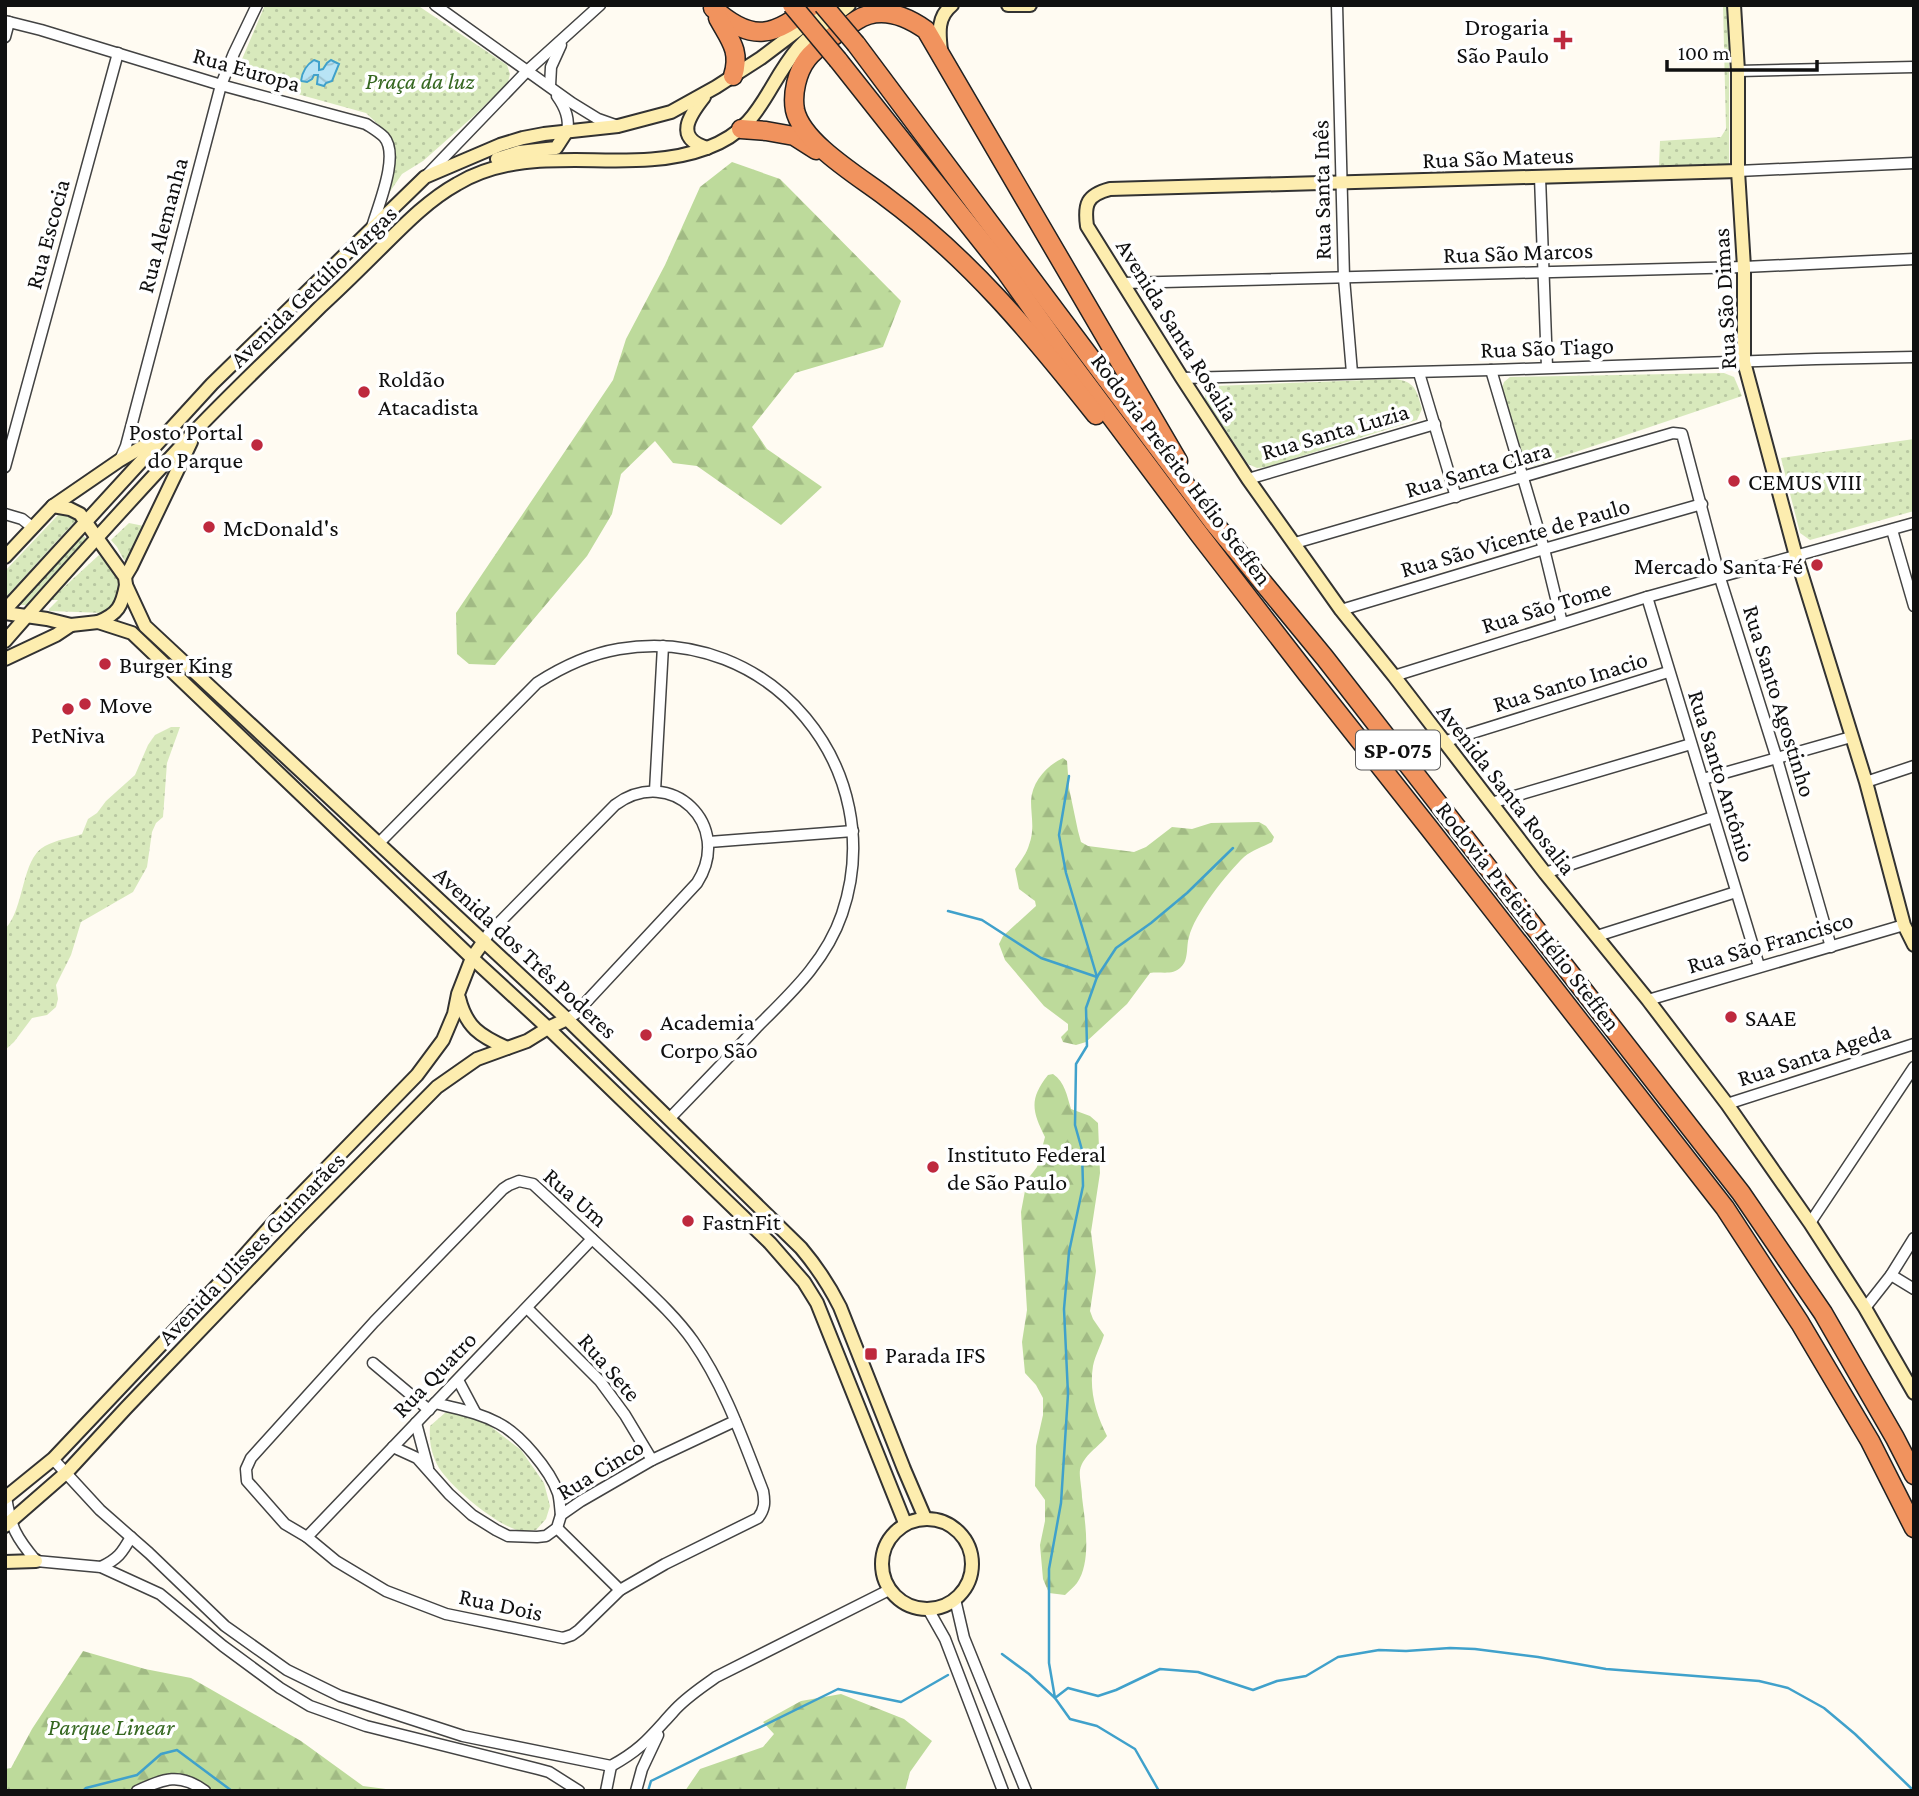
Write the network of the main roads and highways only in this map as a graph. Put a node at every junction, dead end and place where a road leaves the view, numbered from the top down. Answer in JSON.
{"nodes":[{"id":1,"x":792,"y":5,"type":"edge"},
{"id":2,"x":813,"y":5,"type":"edge"},
{"id":3,"x":823,"y":5,"type":"edge"},
{"id":4,"x":712,"y":7,"type":"edge"},
{"id":5,"x":733,"y":76,"type":"road end"},
{"id":6,"x":741,"y":130,"type":"road end"},
{"id":7,"x":861,"y":178,"type":"junction"},
{"id":8,"x":1206,"y":528,"type":"junction"},
{"id":9,"x":1914,"y":1475,"type":"edge"},
{"id":10,"x":1914,"y":1528,"type":"edge"}],
"edges":[{"from":1,"to":8,"type":"highway","name":"Rodovia Prefeito Hélio Steffen","number":"SP-075","bridge":true},
{"from":2,"to":4,"type":"highway"},
{"from":3,"to":8,"type":"highway","name":"Rodovia Prefeito Hélio Steffen","number":"SP-075","bridge":true},
{"from":4,"to":5,"type":"highway"},
{"from":6,"to":7,"type":"highway"},
{"from":7,"to":8,"type":"highway"},
{"from":7,"to":8,"type":"highway"},
{"from":8,"to":9,"type":"highway","name":"Rodovia Prefeito Hélio Steffen","number":"SP-075"},
{"from":8,"to":10,"type":"highway","name":"Rodovia Prefeito Hélio Steffen","number":"SP-075"}]}
